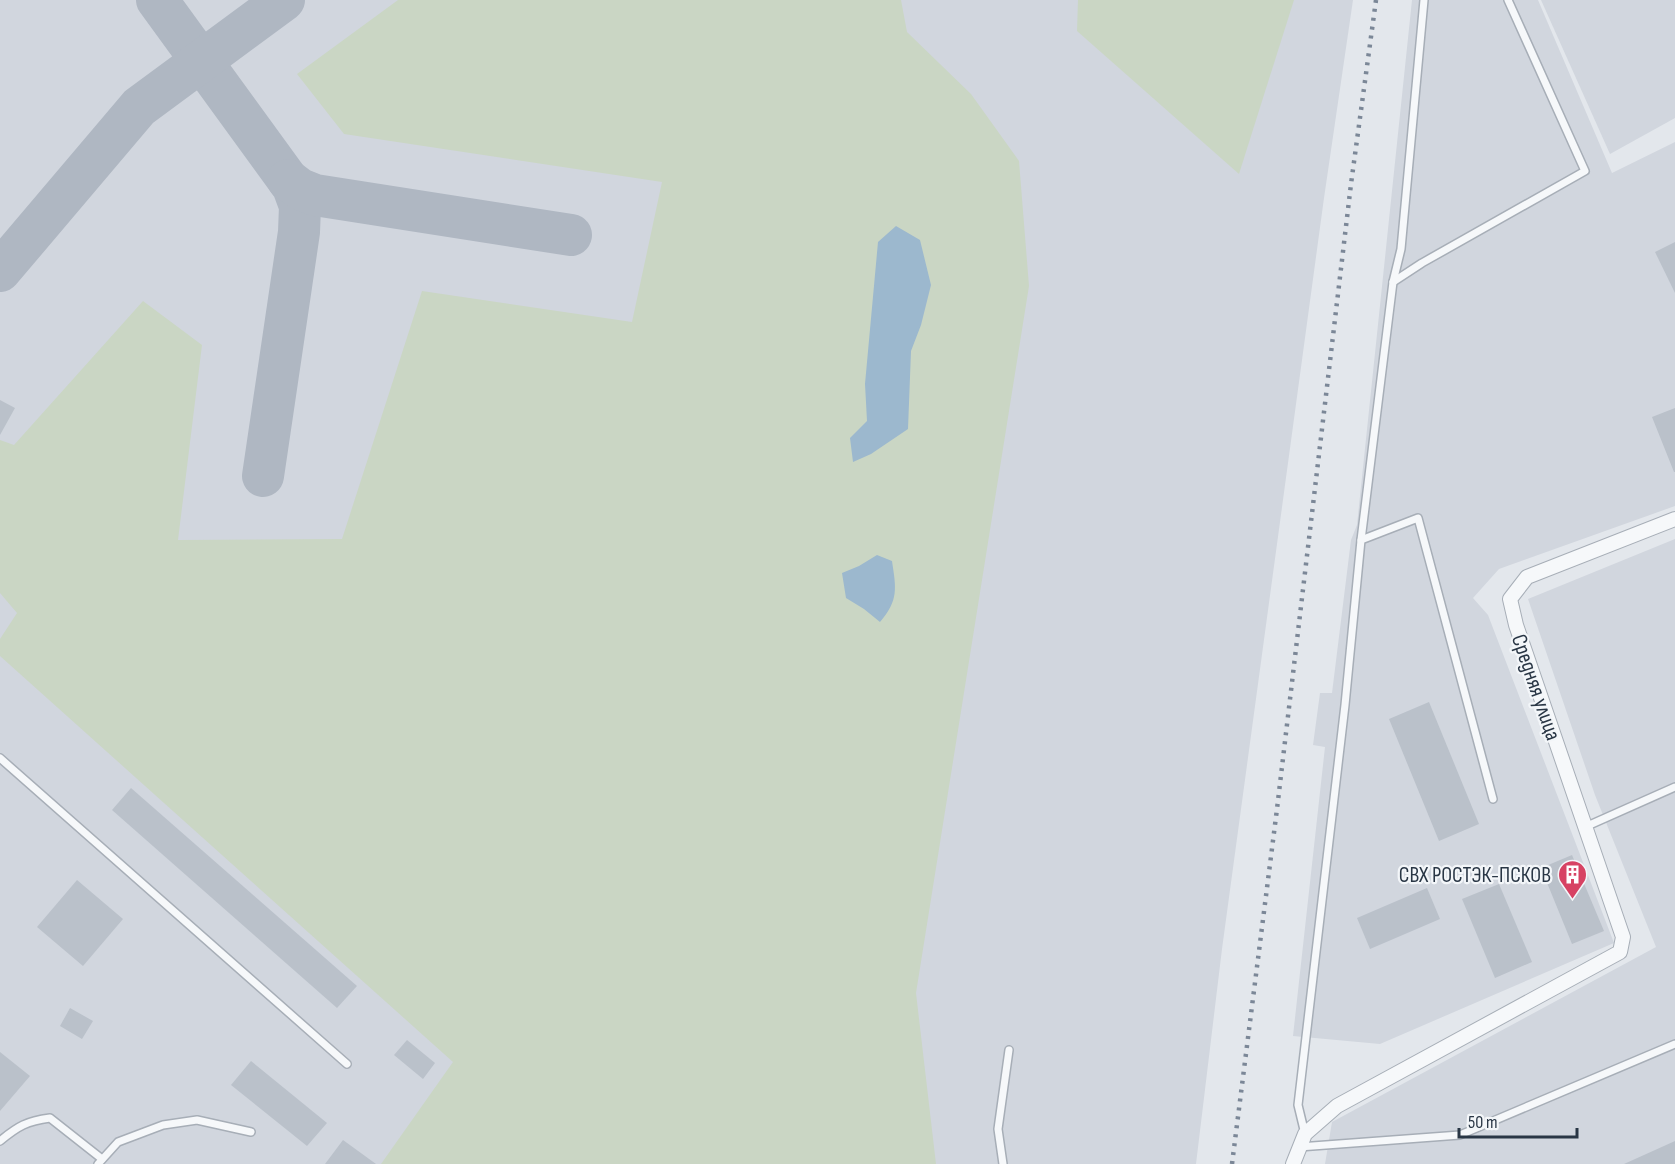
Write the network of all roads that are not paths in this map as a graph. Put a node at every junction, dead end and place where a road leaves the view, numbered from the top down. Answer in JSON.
{"nodes":[{"id":1,"x":1424,"y":0,"type":"edge"},
{"id":2,"x":1508,"y":0,"type":"edge"},
{"id":3,"x":1394,"y":282,"type":"junction"},
{"id":4,"x":1675,"y":519,"type":"edge"},
{"id":5,"x":1361,"y":540,"type":"junction"},
{"id":6,"x":0,"y":758,"type":"edge"},
{"id":7,"x":1675,"y":787,"type":"edge"},
{"id":8,"x":1493,"y":799,"type":"dead end"},
{"id":9,"x":1586,"y":827,"type":"junction"},
{"id":10,"x":1675,"y":1044,"type":"edge"},
{"id":11,"x":1009,"y":1050,"type":"dead end"},
{"id":12,"x":347,"y":1064,"type":"dead end"},
{"id":13,"x":251,"y":1132,"type":"dead end"},
{"id":14,"x":1305,"y":1134,"type":"junction"},
{"id":15,"x":0,"y":1141,"type":"edge"},
{"id":16,"x":1299,"y":1147,"type":"junction"},
{"id":17,"x":100,"y":1162,"type":"edge"},
{"id":18,"x":1003,"y":1164,"type":"edge"},
{"id":19,"x":1293,"y":1164,"type":"edge"}],
"edges":[{"from":1,"to":3,"type":"lane"},
{"from":2,"to":3,"type":"lane"},
{"from":3,"to":5,"type":"lane"},
{"from":4,"to":9,"type":"street","name":"Средняя улица"},
{"from":5,"to":8,"type":"lane"},
{"from":5,"to":14,"type":"lane"},
{"from":6,"to":12,"type":"lane"},
{"from":7,"to":9,"type":"lane"},
{"from":9,"to":14,"type":"street","name":"Средняя улица"},
{"from":10,"to":16,"type":"lane"},
{"from":11,"to":18,"type":"lane"},
{"from":13,"to":17,"type":"lane"},
{"from":14,"to":16,"type":"street"},
{"from":15,"to":17,"type":"lane"},
{"from":16,"to":19,"type":"street"}]}
